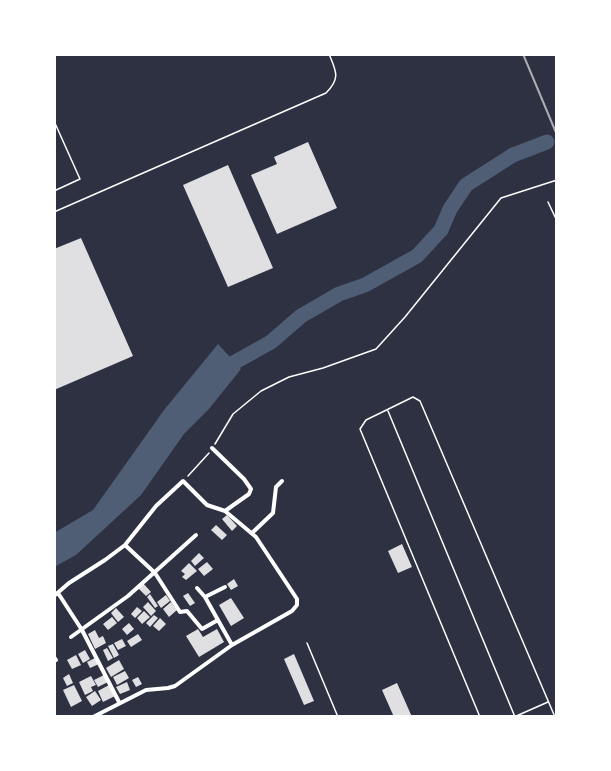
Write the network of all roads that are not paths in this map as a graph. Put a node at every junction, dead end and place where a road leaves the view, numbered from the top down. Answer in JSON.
{"nodes":[{"id":1,"x":329,"y":54,"type":"edge"},
{"id":2,"x":54,"y":121,"type":"edge"},
{"id":3,"x":54,"y":190,"type":"edge"},
{"id":4,"x":548,"y":202,"type":"dead end"},
{"id":5,"x":54,"y":212,"type":"edge"},
{"id":6,"x":557,"y":221,"type":"edge"},
{"id":7,"x":388,"y":411,"type":"junction"},
{"id":8,"x":212,"y":448,"type":"road end"},
{"id":9,"x":282,"y":481,"type":"dead end"},
{"id":10,"x":225,"y":511,"type":"junction"},
{"id":11,"x":252,"y":532,"type":"junction"},
{"id":12,"x":196,"y":535,"type":"dead end"},
{"id":13,"x":125,"y":545,"type":"junction"},
{"id":14,"x":155,"y":573,"type":"junction"},
{"id":15,"x":225,"y":587,"type":"dead end"},
{"id":16,"x":196,"y":588,"type":"dead end"},
{"id":17,"x":56,"y":595,"type":"edge"},
{"id":18,"x":205,"y":597,"type":"junction"},
{"id":19,"x":218,"y":620,"type":"junction"},
{"id":20,"x":82,"y":630,"type":"junction"},
{"id":21,"x":71,"y":637,"type":"dead end"},
{"id":22,"x":308,"y":643,"type":"dead end"},
{"id":23,"x":232,"y":645,"type":"junction"},
{"id":24,"x":119,"y":702,"type":"junction"},
{"id":25,"x":549,"y":702,"type":"junction"},
{"id":26,"x":93,"y":717,"type":"edge"},
{"id":27,"x":338,"y":717,"type":"edge"},
{"id":28,"x":480,"y":717,"type":"edge"},
{"id":29,"x":514,"y":717,"type":"edge"},
{"id":30,"x":555,"y":717,"type":"edge"}],
"edges":[{"from":1,"to":5,"type":"lane"},
{"from":2,"to":3,"type":"lane"},
{"from":4,"to":6,"type":"lane"},
{"from":7,"to":25,"type":"lane"},
{"from":7,"to":28,"type":"lane"},
{"from":7,"to":29,"type":"lane"},
{"from":8,"to":10,"type":"street"},
{"from":9,"to":11,"type":"street"},
{"from":10,"to":11,"type":"street"},
{"from":10,"to":13,"type":"street"},
{"from":11,"to":23,"type":"street"},
{"from":12,"to":14,"type":"street"},
{"from":13,"to":14,"type":"street"},
{"from":13,"to":17,"type":"street"},
{"from":14,"to":19,"type":"street"},
{"from":14,"to":20,"type":"street"},
{"from":15,"to":18,"type":"street"},
{"from":16,"to":18,"type":"street"},
{"from":17,"to":20,"type":"street"},
{"from":18,"to":19,"type":"street"},
{"from":19,"to":23,"type":"street"},
{"from":20,"to":21,"type":"street"},
{"from":20,"to":24,"type":"street"},
{"from":22,"to":27,"type":"lane"},
{"from":23,"to":24,"type":"street"},
{"from":24,"to":26,"type":"street"},
{"from":25,"to":29,"type":"lane"},
{"from":25,"to":30,"type":"lane"}]}
